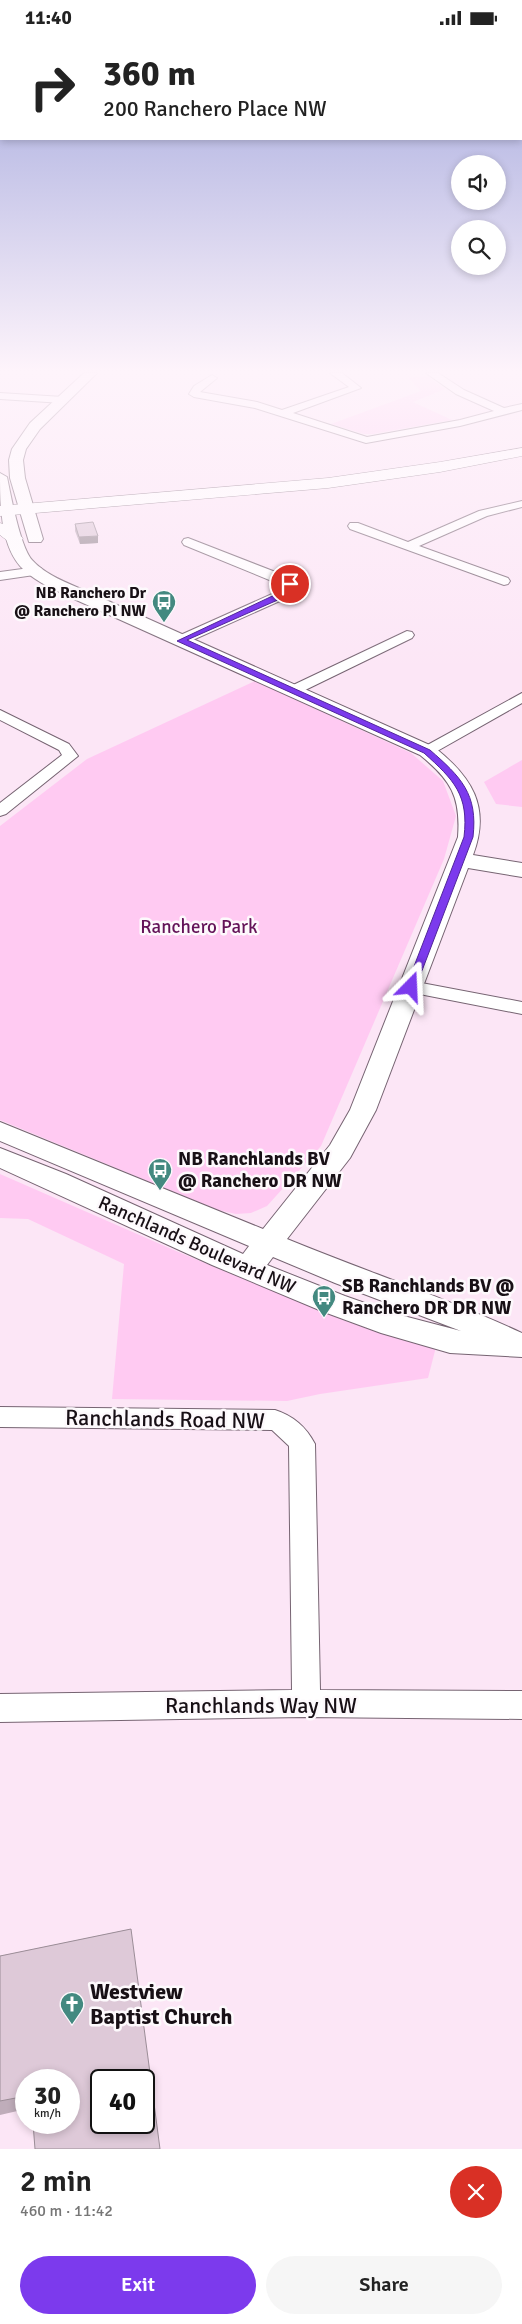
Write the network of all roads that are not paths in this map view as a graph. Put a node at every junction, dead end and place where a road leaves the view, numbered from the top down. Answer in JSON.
{"nodes":[{"id":1,"x":17,"y":472,"type":"edge"},
{"id":2,"x":407,"y":472,"type":"edge"},
{"id":3,"x":465,"y":472,"type":"edge"},
{"id":4,"x":0,"y":477,"type":"edge"},
{"id":5,"x":520,"y":506,"type":"edge"},
{"id":6,"x":25,"y":507,"type":"junction"},
{"id":7,"x":4,"y":517,"type":"edge"},
{"id":8,"x":354,"y":526,"type":"dead end"},
{"id":9,"x":16,"y":538,"type":"joint"},
{"id":10,"x":188,"y":542,"type":"dead end"},
{"id":11,"x":408,"y":546,"type":"junction"},
{"id":12,"x":37,"y":571,"type":"junction"},
{"id":13,"x":0,"y":576,"type":"edge"},
{"id":14,"x":504,"y":581,"type":"dead end"},
{"id":15,"x":406,"y":635,"type":"dead end"},
{"id":16,"x":181,"y":641,"type":"junction"},
{"id":17,"x":294,"y":690,"type":"junction"},
{"id":18,"x":522,"y":697,"type":"edge"},
{"id":19,"x":0,"y":714,"type":"edge"},
{"id":20,"x":427,"y":751,"type":"junction"},
{"id":21,"x":0,"y":811,"type":"edge"},
{"id":22,"x":460,"y":860,"type":"junction"},
{"id":23,"x":522,"y":869,"type":"edge"},
{"id":24,"x":411,"y":987,"type":"junction"},
{"id":25,"x":522,"y":1008,"type":"edge"},
{"id":26,"x":0,"y":1131,"type":"edge"},
{"id":27,"x":0,"y":1157,"type":"edge"},
{"id":28,"x":267,"y":1242,"type":"junction"},
{"id":29,"x":248,"y":1268,"type":"junction"},
{"id":30,"x":519,"y":1345,"type":"edge"},
{"id":31,"x":0,"y":1417,"type":"edge"},
{"id":32,"x":306,"y":1703,"type":"junction"},
{"id":33,"x":522,"y":1705,"type":"edge"},
{"id":34,"x":0,"y":1707,"type":"edge"}],
"edges":[{"from":1,"to":6,"type":"street"},
{"from":2,"to":6,"type":"main road"},
{"from":3,"to":6,"type":"main road"},
{"from":4,"to":7,"type":"street"},
{"from":5,"to":11,"type":"street"},
{"from":6,"to":7,"type":"main road"},
{"from":6,"to":12,"type":"street"},
{"from":7,"to":9,"type":"main road"},
{"from":8,"to":11,"type":"street"},
{"from":9,"to":12,"type":"street"},
{"from":10,"to":16,"type":"street"},
{"from":11,"to":14,"type":"street"},
{"from":12,"to":13,"type":"street"},
{"from":12,"to":16,"type":"street"},
{"from":15,"to":17,"type":"street"},
{"from":16,"to":17,"type":"street"},
{"from":17,"to":20,"type":"street"},
{"from":18,"to":20,"type":"street"},
{"from":19,"to":21,"type":"street"},
{"from":20,"to":22,"type":"street"},
{"from":22,"to":23,"type":"street"},
{"from":22,"to":24,"type":"street"},
{"from":24,"to":25,"type":"street"},
{"from":24,"to":28,"type":"street"},
{"from":26,"to":28,"type":"street","name":"Ranchlands Boulevard NW"},
{"from":27,"to":29,"type":"street","name":"Ranchlands Boulevard NW"},
{"from":28,"to":29,"type":"street"},
{"from":28,"to":30,"type":"street","name":"Ranchlands Boulevard NW"},
{"from":29,"to":30,"type":"street","name":"Ranchlands Boulevard NW"},
{"from":31,"to":32,"type":"street","name":"Ranchlands Road NW"},
{"from":32,"to":33,"type":"street","name":"Ranchlands Way NW"},
{"from":32,"to":34,"type":"street","name":"Ranchlands Way NW"}]}
